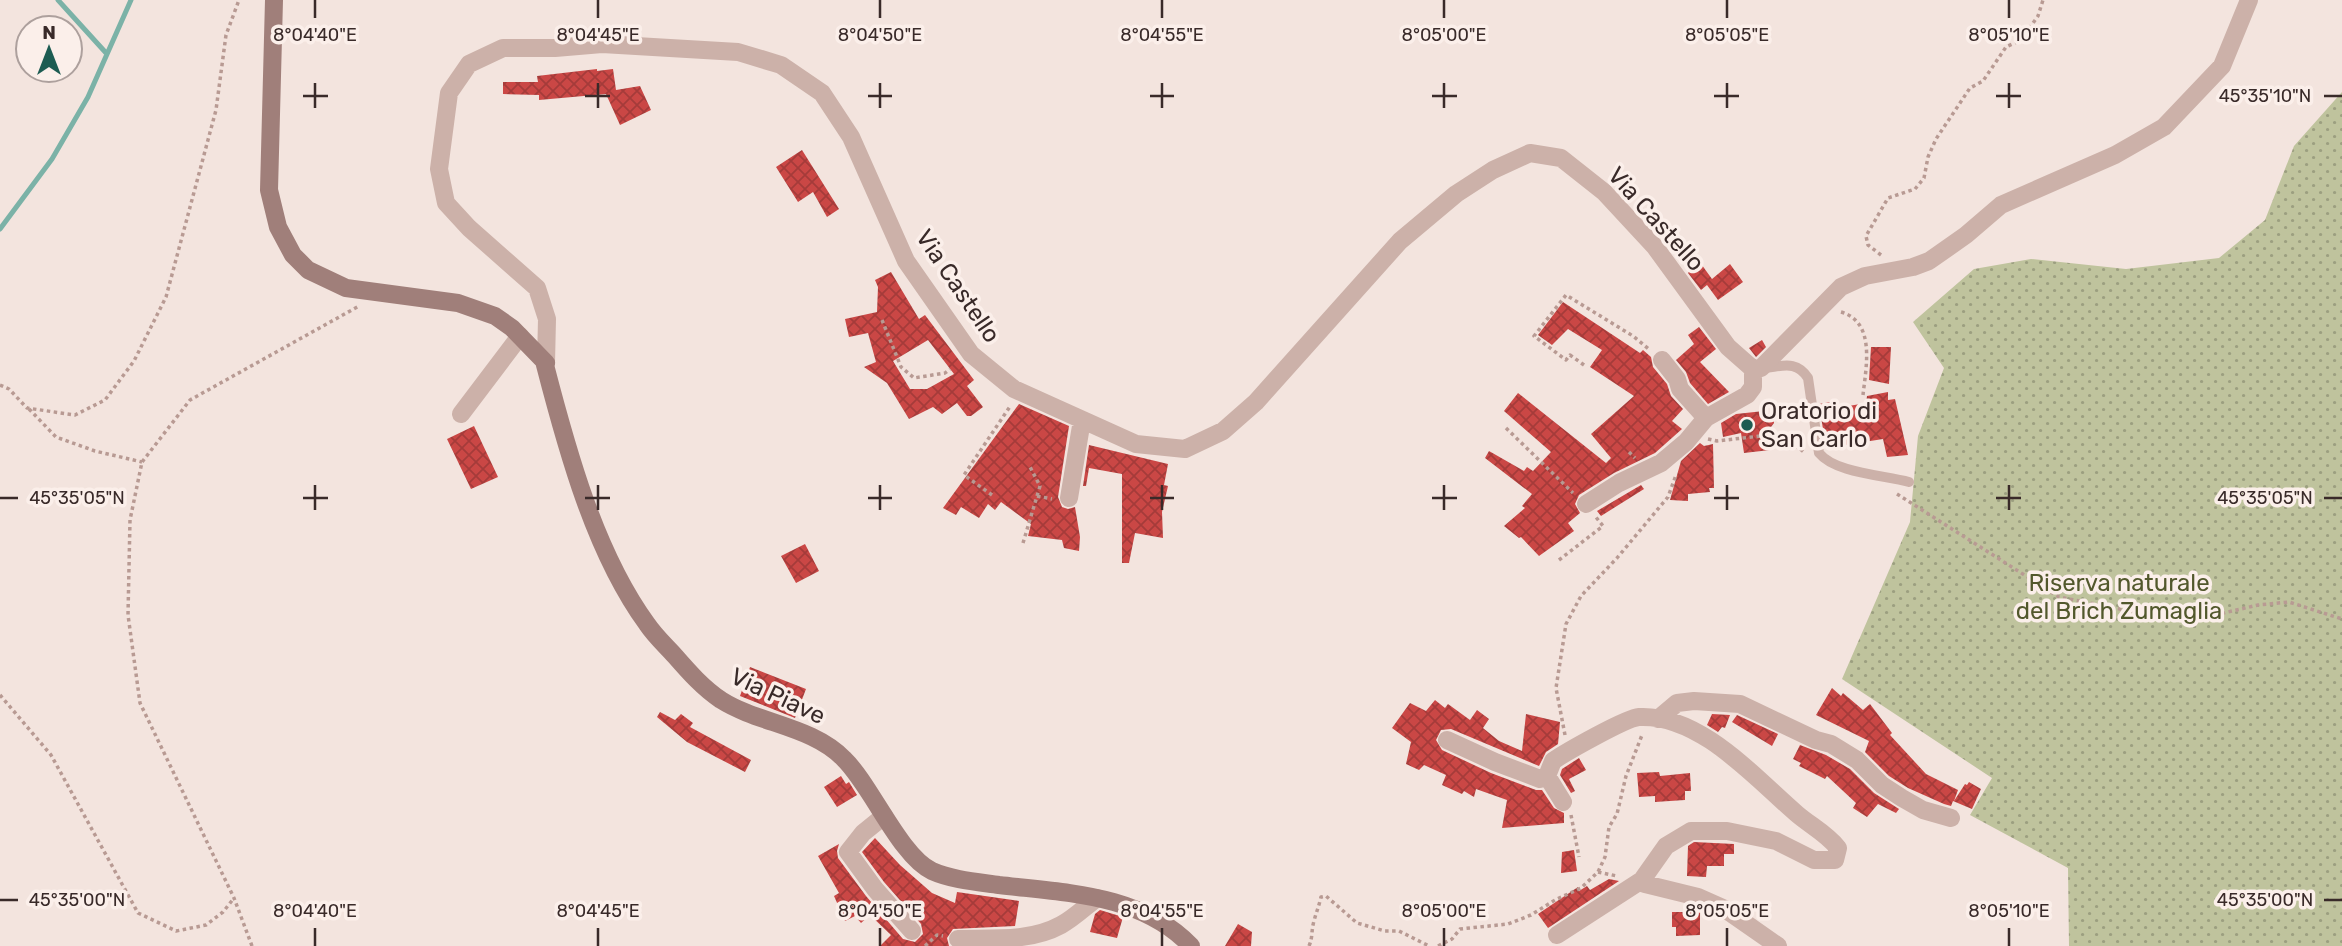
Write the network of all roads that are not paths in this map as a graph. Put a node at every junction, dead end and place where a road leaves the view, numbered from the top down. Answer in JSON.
{"nodes":[{"id":1,"x":274,"y":0,"type":"edge"},
{"id":2,"x":2249,"y":0,"type":"edge"},
{"id":3,"x":520,"y":336,"type":"junction"},
{"id":4,"x":1662,"y":360,"type":"dead end"},
{"id":5,"x":546,"y":363,"type":"junction"},
{"id":6,"x":1757,"y":369,"type":"junction"},
{"id":7,"x":461,"y":414,"type":"dead end"},
{"id":8,"x":1706,"y":418,"type":"junction"},
{"id":9,"x":1082,"y":420,"type":"junction"},
{"id":10,"x":1909,"y":482,"type":"dead end"},
{"id":11,"x":1069,"y":498,"type":"dead end"},
{"id":12,"x":1586,"y":504,"type":"road end"},
{"id":13,"x":1658,"y":719,"type":"junction"},
{"id":14,"x":1447,"y":740,"type":"dead end"},
{"id":15,"x":1547,"y":776,"type":"junction"},
{"id":16,"x":1563,"y":802,"type":"road end"},
{"id":17,"x":884,"y":816,"type":"junction"},
{"id":18,"x":1951,"y":818,"type":"dead end"},
{"id":19,"x":1642,"y":880,"type":"junction"},
{"id":20,"x":1097,"y":898,"type":"junction"},
{"id":21,"x":912,"y":931,"type":"dead end"},
{"id":22,"x":1557,"y":935,"type":"dead end"},
{"id":23,"x":958,"y":939,"type":"dead end"},
{"id":24,"x":1191,"y":946,"type":"edge"},
{"id":25,"x":1778,"y":946,"type":"edge"}],
"edges":[{"from":1,"to":3,"type":"street"},
{"from":2,"to":6,"type":"street"},
{"from":3,"to":5,"type":"street"},
{"from":3,"to":7,"type":"street"},
{"from":4,"to":8,"type":"street"},
{"from":5,"to":9,"type":"street","name":"Via Castello"},
{"from":5,"to":17,"type":"street","name":"Via Piave"},
{"from":6,"to":8,"type":"street"},
{"from":6,"to":9,"type":"street","name":"Via Castello"},
{"from":6,"to":10,"type":"lane"},
{"from":8,"to":12,"type":"street"},
{"from":9,"to":11,"type":"street"},
{"from":13,"to":15,"type":"street"},
{"from":13,"to":18,"type":"street"},
{"from":13,"to":19,"type":"street"},
{"from":14,"to":15,"type":"street"},
{"from":15,"to":16,"type":"street"},
{"from":17,"to":20,"type":"street","name":"Via Piave"},
{"from":17,"to":21,"type":"street"},
{"from":19,"to":22,"type":"street"},
{"from":19,"to":25,"type":"street"},
{"from":20,"to":23,"type":"street"},
{"from":20,"to":24,"type":"street","name":"Via Piave"}]}
